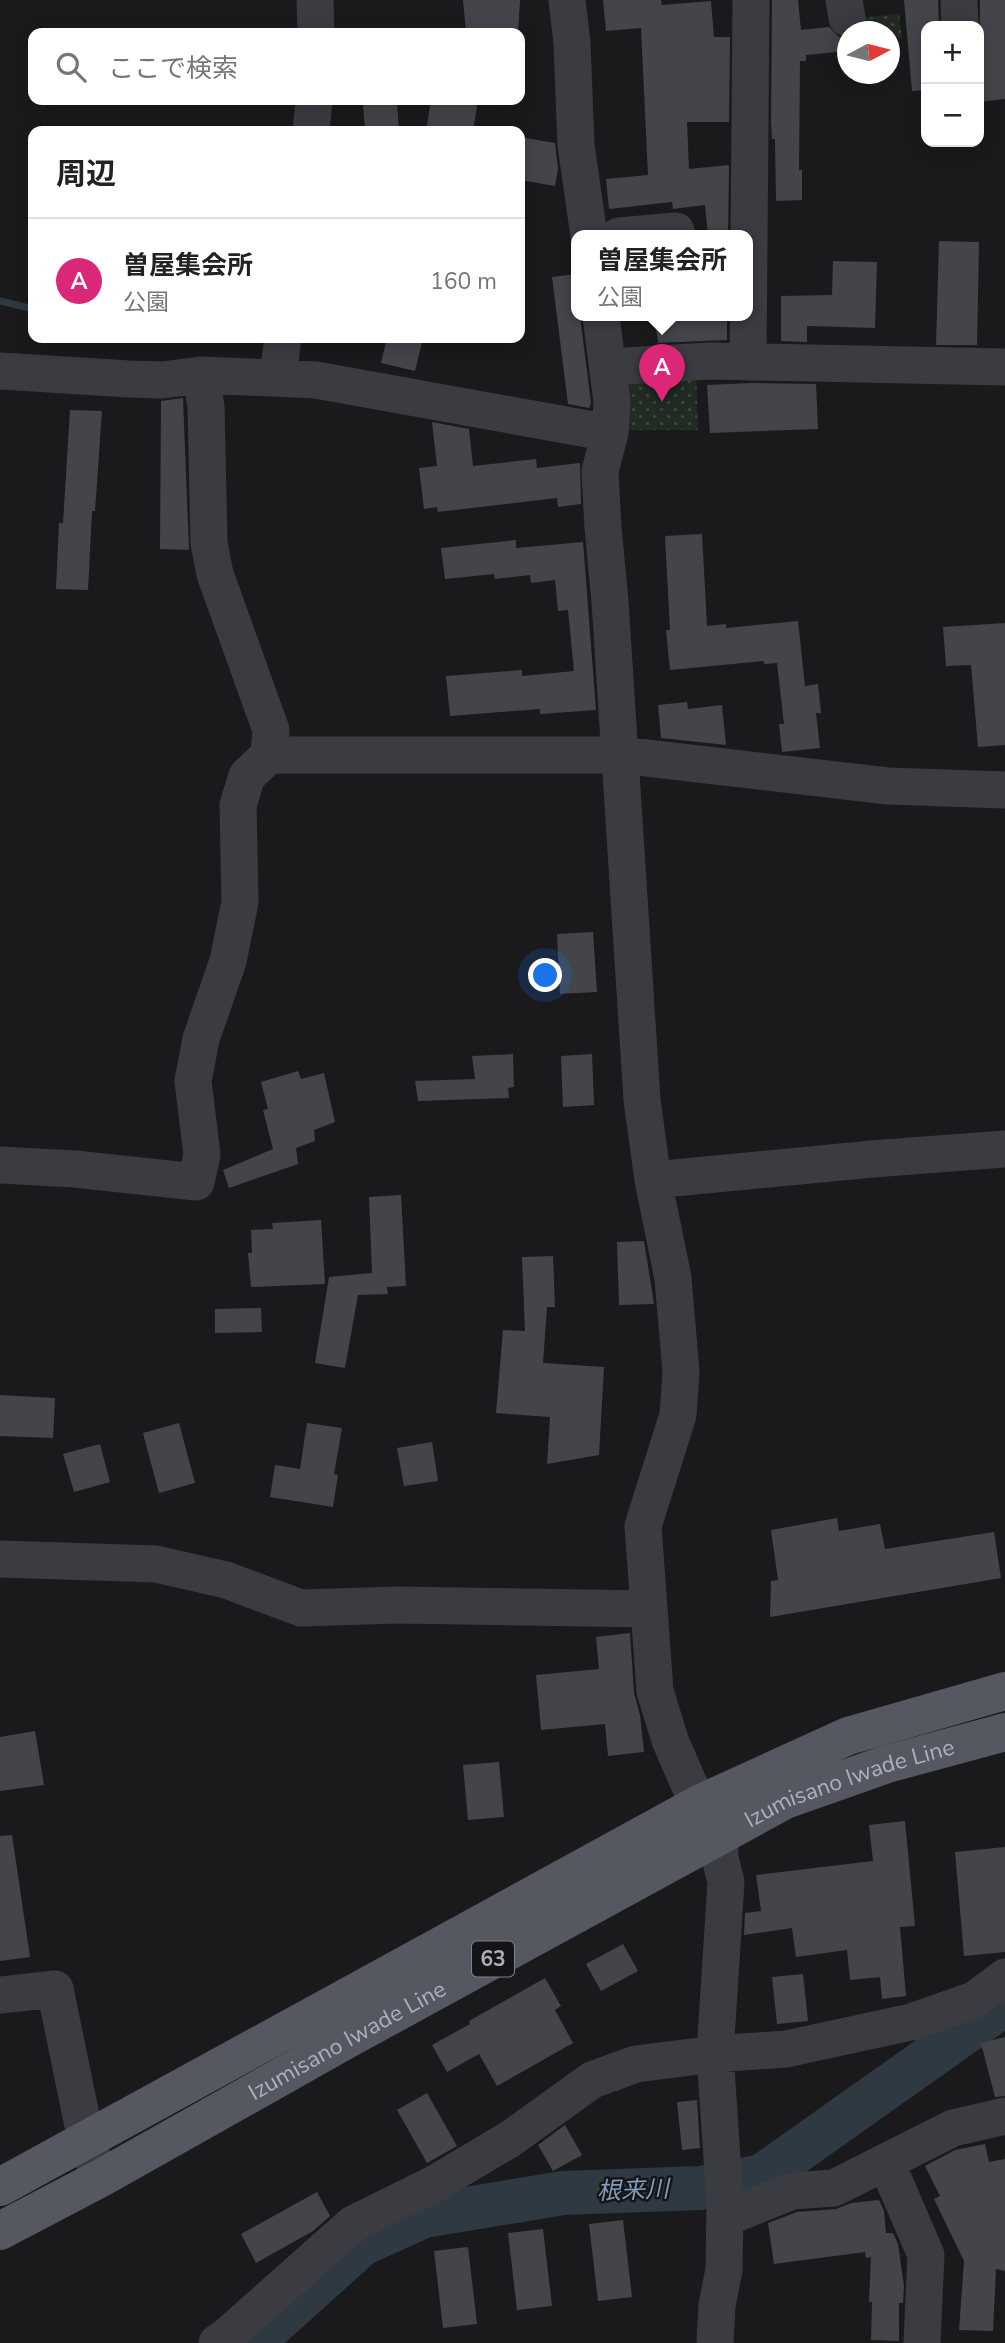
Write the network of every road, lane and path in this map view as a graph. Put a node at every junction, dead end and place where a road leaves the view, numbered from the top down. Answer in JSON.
{"nodes":[{"id":1,"x":314,"y":0,"type":"edge"},
{"id":2,"x":567,"y":0,"type":"edge"},
{"id":3,"x":751,"y":0,"type":"edge"},
{"id":4,"x":959,"y":0,"type":"edge"},
{"id":5,"x":960,"y":21,"type":"edge"},
{"id":6,"x":316,"y":28,"type":"edge"},
{"id":7,"x":314,"y":105,"type":"edge"},
{"id":8,"x":311,"y":126,"type":"edge"},
{"id":9,"x":588,"y":230,"type":"edge"},
{"id":10,"x":749,"y":230,"type":"edge"},
{"id":11,"x":602,"y":321,"type":"edge"},
{"id":12,"x":748,"y":321,"type":"edge"},
{"id":13,"x":282,"y":343,"type":"edge"},
{"id":14,"x":748,"y":362,"type":"junction"},
{"id":15,"x":608,"y":367,"type":"junction"},
{"id":16,"x":1005,"y":367,"type":"edge"},
{"id":17,"x":0,"y":371,"type":"edge"},
{"id":18,"x":201,"y":375,"type":"junction"},
{"id":19,"x":278,"y":376,"type":"junction"},
{"id":20,"x":611,"y":433,"type":"junction"},
{"id":21,"x":269,"y":755,"type":"junction"},
{"id":22,"x":621,"y":755,"type":"junction"},
{"id":23,"x":1005,"y":790,"type":"edge"},
{"id":24,"x":1005,"y":1149,"type":"edge"},
{"id":25,"x":0,"y":1164,"type":"edge"},
{"id":26,"x":653,"y":1180,"type":"junction"},
{"id":27,"x":0,"y":1559,"type":"edge"},
{"id":28,"x":648,"y":1609,"type":"junction"},
{"id":29,"x":1005,"y":1691,"type":"edge"},
{"id":30,"x":1005,"y":1732,"type":"edge"},
{"id":31,"x":701,"y":1803,"type":"junction"},
{"id":32,"x":719,"y":1836,"type":"junction"},
{"id":33,"x":1005,"y":1977,"type":"edge"},
{"id":34,"x":0,"y":1995,"type":"edge"},
{"id":35,"x":715,"y":2054,"type":"junction"},
{"id":36,"x":1005,"y":2116,"type":"edge"},
{"id":37,"x":86,"y":2140,"type":"junction"},
{"id":38,"x":886,"y":2162,"type":"junction"},
{"id":39,"x":101,"y":2178,"type":"junction"},
{"id":40,"x":0,"y":2187,"type":"edge"},
{"id":41,"x":725,"y":2211,"type":"junction"},
{"id":42,"x":0,"y":2231,"type":"edge"},
{"id":43,"x":217,"y":2343,"type":"edge"},
{"id":44,"x":715,"y":2343,"type":"edge"},
{"id":45,"x":922,"y":2343,"type":"edge"}],
"edges":[{"from":1,"to":6,"type":"street"},
{"from":2,"to":9,"type":"street"},
{"from":3,"to":10,"type":"street"},
{"from":4,"to":5,"type":"street"},
{"from":7,"to":8,"type":"street"},
{"from":11,"to":15,"type":"street"},
{"from":12,"to":14,"type":"street"},
{"from":13,"to":19,"type":"street"},
{"from":14,"to":15,"type":"street"},
{"from":14,"to":16,"type":"street"},
{"from":15,"to":20,"type":"street"},
{"from":17,"to":18,"type":"street"},
{"from":18,"to":19,"type":"street"},
{"from":18,"to":21,"type":"street"},
{"from":19,"to":20,"type":"street"},
{"from":20,"to":22,"type":"street"},
{"from":21,"to":22,"type":"street"},
{"from":21,"to":25,"type":"street"},
{"from":22,"to":23,"type":"street"},
{"from":22,"to":26,"type":"street"},
{"from":24,"to":26,"type":"street"},
{"from":26,"to":28,"type":"street"},
{"from":27,"to":28,"type":"street"},
{"from":28,"to":31,"type":"street"},
{"from":29,"to":31,"type":"main road","name":"Izumisano Iwade Line","number":"63"},
{"from":30,"to":32,"type":"main road","name":"Izumisano Iwade Line","number":"63"},
{"from":31,"to":32,"type":"street"},
{"from":31,"to":37,"type":"main road","name":"Izumisano Iwade Line","number":"63"},
{"from":32,"to":35,"type":"street"},
{"from":32,"to":39,"type":"main road","name":"Izumisano Iwade Line","number":"63"},
{"from":33,"to":35,"type":"street"},
{"from":34,"to":37,"type":"street"},
{"from":35,"to":41,"type":"street"},
{"from":35,"to":43,"type":"street"},
{"from":36,"to":38,"type":"street"},
{"from":37,"to":39,"type":"street"},
{"from":37,"to":40,"type":"main road","name":"Izumisano Iwade Line","number":"63"},
{"from":38,"to":41,"type":"street"},
{"from":38,"to":45,"type":"street"},
{"from":39,"to":42,"type":"main road","name":"Izumisano Iwade Line","number":"63"},
{"from":41,"to":44,"type":"street"}]}
